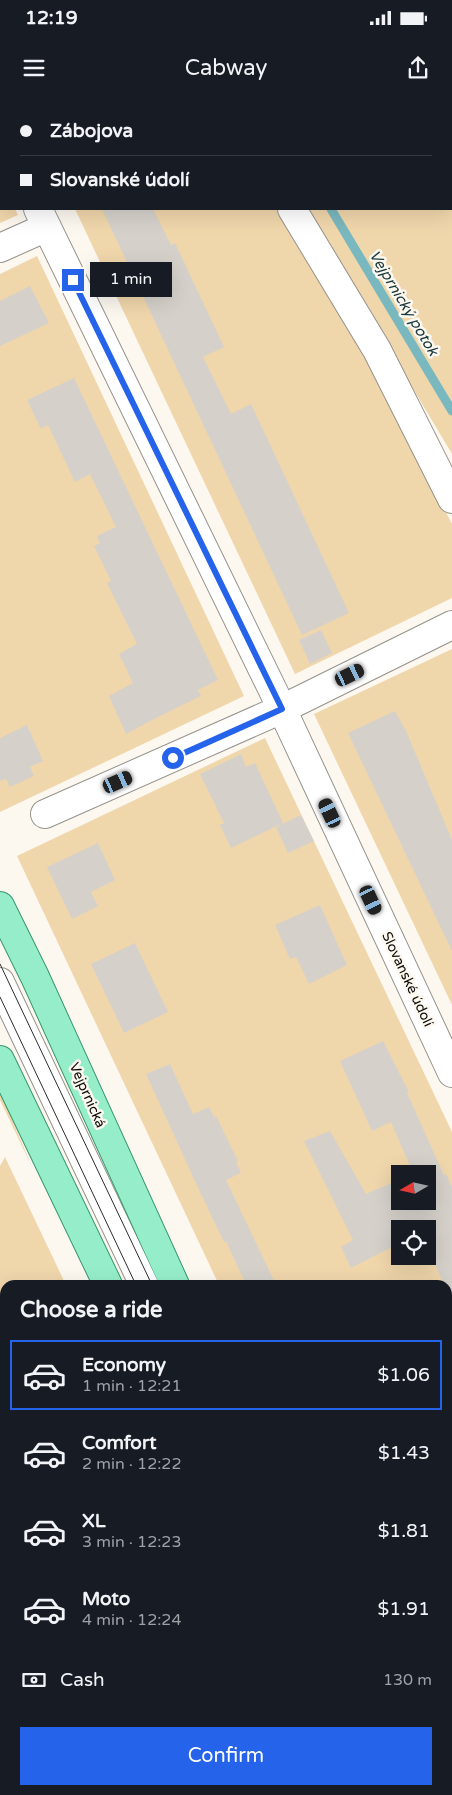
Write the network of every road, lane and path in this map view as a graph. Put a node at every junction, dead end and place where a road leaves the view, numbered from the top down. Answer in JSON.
{"nodes":[{"id":1,"x":293,"y":210,"type":"edge"},
{"id":2,"x":42,"y":218,"type":"edge"},
{"id":3,"x":0,"y":248,"type":"edge"},
{"id":4,"x":452,"y":498,"type":"edge"},
{"id":5,"x":452,"y":625,"type":"edge"},
{"id":6,"x":282,"y":709,"type":"junction"},
{"id":7,"x":45,"y":814,"type":"dead end"},
{"id":8,"x":0,"y":906,"type":"edge"},
{"id":9,"x":0,"y":982,"type":"edge"},
{"id":10,"x":0,"y":1060,"type":"edge"},
{"id":11,"x":452,"y":1073,"type":"edge"},
{"id":12,"x":106,"y":1280,"type":"edge"},
{"id":13,"x":142,"y":1280,"type":"edge"},
{"id":14,"x":172,"y":1280,"type":"edge"}],
"edges":[{"from":1,"to":4,"type":"street"},
{"from":2,"to":3,"type":"street"},
{"from":2,"to":6,"type":"street","name":"Slovanské údolí"},
{"from":5,"to":6,"type":"street"},
{"from":6,"to":7,"type":"street"},
{"from":6,"to":11,"type":"street","name":"Slovanské údolí"},
{"from":8,"to":14,"type":"main road","name":"Vejprnická"},
{"from":9,"to":13,"type":"street"},
{"from":10,"to":12,"type":"main road"}]}
